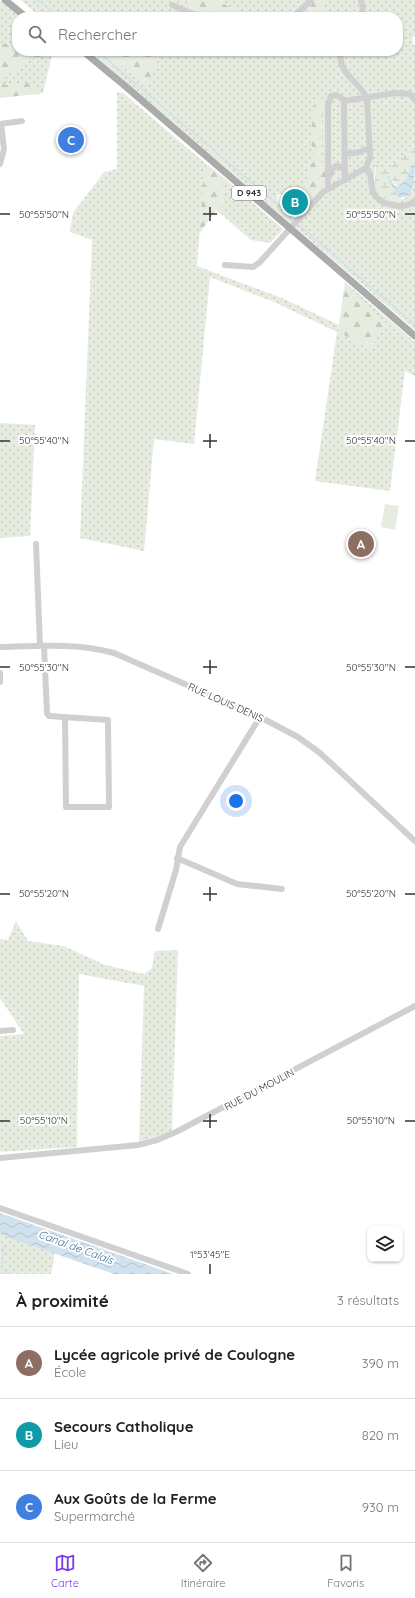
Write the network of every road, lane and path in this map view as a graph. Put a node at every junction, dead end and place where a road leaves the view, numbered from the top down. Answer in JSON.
{"nodes":[{"id":1,"x":5,"y":0,"type":"edge"},
{"id":2,"x":12,"y":0,"type":"edge"},
{"id":3,"x":311,"y":0,"type":"edge"},
{"id":4,"x":362,"y":0,"type":"edge"},
{"id":5,"x":172,"y":5,"type":"dead end"},
{"id":6,"x":20,"y":12,"type":"edge"},
{"id":7,"x":26,"y":12,"type":"edge"},
{"id":8,"x":188,"y":12,"type":"edge"},
{"id":9,"x":298,"y":12,"type":"edge"},
{"id":10,"x":362,"y":12,"type":"edge"},
{"id":11,"x":89,"y":56,"type":"edge"},
{"id":12,"x":341,"y":56,"type":"edge"},
{"id":13,"x":367,"y":98,"type":"junction"},
{"id":14,"x":415,"y":100,"type":"edge"},
{"id":15,"x":344,"y":101,"type":"junction"},
{"id":16,"x":22,"y":121,"type":"dead end"},
{"id":17,"x":0,"y":124,"type":"edge"},
{"id":18,"x":370,"y":148,"type":"junction"},
{"id":19,"x":345,"y":154,"type":"junction"},
{"id":20,"x":0,"y":164,"type":"edge"},
{"id":21,"x":368,"y":170,"type":"junction"},
{"id":22,"x":345,"y":172,"type":"junction"},
{"id":23,"x":329,"y":176,"type":"junction"},
{"id":24,"x":345,"y":180,"type":"junction"},
{"id":25,"x":328,"y":189,"type":"junction"},
{"id":26,"x":415,"y":200,"type":"edge"},
{"id":27,"x":290,"y":228,"type":"junction"},
{"id":28,"x":225,"y":265,"type":"dead end"},
{"id":29,"x":415,"y":336,"type":"edge"},
{"id":30,"x":36,"y":544,"type":"dead end"},
{"id":31,"x":42,"y":646,"type":"junction"},
{"id":32,"x":0,"y":647,"type":"edge"},
{"id":33,"x":0,"y":673,"type":"edge"},
{"id":34,"x":0,"y":682,"type":"edge"},
{"id":35,"x":65,"y":717,"type":"junction"},
{"id":36,"x":260,"y":717,"type":"junction"},
{"id":37,"x":415,"y":841,"type":"edge"},
{"id":38,"x":177,"y":858,"type":"junction"},
{"id":39,"x":282,"y":889,"type":"dead end"},
{"id":40,"x":158,"y":929,"type":"dead end"},
{"id":41,"x":415,"y":1006,"type":"edge"},
{"id":42,"x":13,"y":1030,"type":"dead end"},
{"id":43,"x":0,"y":1031,"type":"edge"},
{"id":44,"x":0,"y":1158,"type":"edge"},
{"id":45,"x":0,"y":1208,"type":"edge"},
{"id":46,"x":188,"y":1274,"type":"edge"}],
"edges":[{"from":1,"to":6,"type":"main road"},
{"from":2,"to":7,"type":"main road"},
{"from":3,"to":9,"type":"street"},
{"from":4,"to":10,"type":"street"},
{"from":5,"to":8,"type":"street"},
{"from":11,"to":27,"type":"main road","number":"D 943"},
{"from":12,"to":13,"type":"street"},
{"from":13,"to":14,"type":"street"},
{"from":13,"to":15,"type":"street"},
{"from":13,"to":18,"type":"street"},
{"from":15,"to":19,"type":"street"},
{"from":15,"to":23,"type":"street"},
{"from":16,"to":17,"type":"street"},
{"from":17,"to":20,"type":"street"},
{"from":18,"to":19,"type":"street"},
{"from":18,"to":21,"type":"street"},
{"from":19,"to":22,"type":"street"},
{"from":21,"to":24,"type":"street"},
{"from":21,"to":26,"type":"street"},
{"from":22,"to":23,"type":"street"},
{"from":22,"to":24,"type":"street"},
{"from":23,"to":25,"type":"street"},
{"from":24,"to":25,"type":"street"},
{"from":25,"to":27,"type":"street"},
{"from":27,"to":28,"type":"street"},
{"from":27,"to":29,"type":"main road","number":"D 943"},
{"from":30,"to":31,"type":"street"},
{"from":31,"to":32,"type":"street","name":"RUE LOUIS DENIS"},
{"from":31,"to":35,"type":"street"},
{"from":31,"to":36,"type":"street","name":"RUE LOUIS DENIS"},
{"from":33,"to":34,"type":"street"},
{"from":35,"to":35,"type":"street"},
{"from":36,"to":37,"type":"street","name":"RUE LOUIS DENIS"},
{"from":36,"to":38,"type":"street"},
{"from":38,"to":39,"type":"street"},
{"from":38,"to":40,"type":"street"},
{"from":41,"to":44,"type":"street","name":"RUE DU MOULIN"},
{"from":42,"to":43,"type":"street"},
{"from":45,"to":46,"type":"street"}]}
